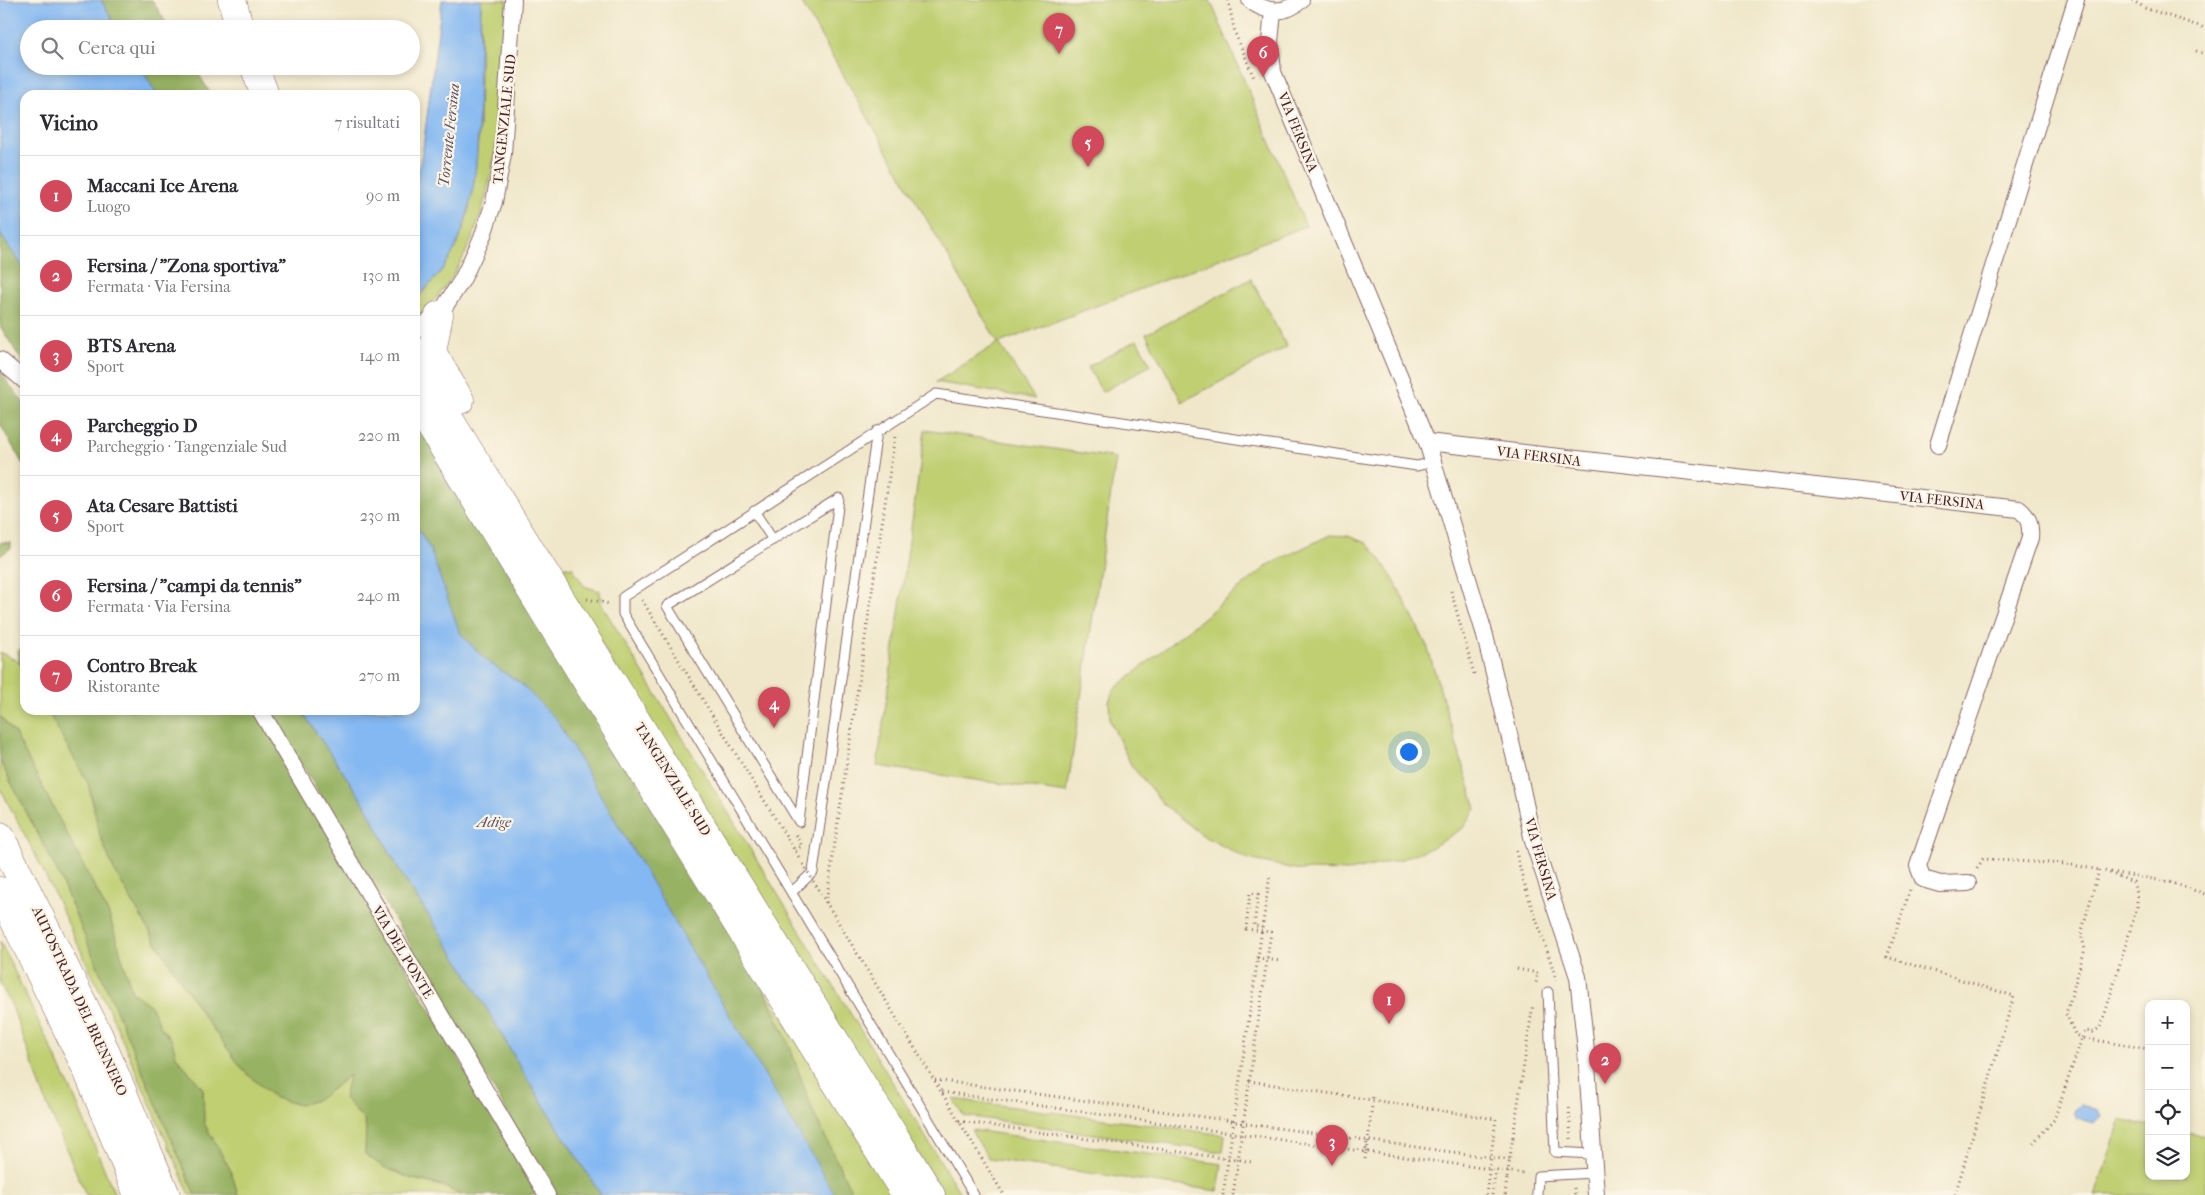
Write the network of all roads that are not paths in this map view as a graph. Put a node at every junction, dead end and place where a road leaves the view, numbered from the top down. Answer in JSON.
{"nodes":[{"id":1,"x":216,"y":0,"type":"edge"},
{"id":2,"x":232,"y":0,"type":"edge"},
{"id":3,"x":513,"y":0,"type":"edge"},
{"id":4,"x":1250,"y":0,"type":"edge"},
{"id":5,"x":1301,"y":0,"type":"edge"},
{"id":6,"x":2076,"y":0,"type":"edge"},
{"id":7,"x":1273,"y":11,"type":"junction"},
{"id":8,"x":222,"y":20,"type":"edge"},
{"id":9,"x":238,"y":20,"type":"edge"},
{"id":10,"x":240,"y":75,"type":"edge"},
{"id":11,"x":257,"y":75,"type":"edge"},
{"id":12,"x":246,"y":90,"type":"edge"},
{"id":13,"x":263,"y":90,"type":"edge"},
{"id":14,"x":439,"y":315,"type":"junction"},
{"id":15,"x":420,"y":327,"type":"edge"},
{"id":16,"x":0,"y":360,"type":"edge"},
{"id":17,"x":420,"y":372,"type":"edge"},
{"id":18,"x":20,"y":377,"type":"edge"},
{"id":19,"x":420,"y":409,"type":"edge"},
{"id":20,"x":877,"y":431,"type":"junction"},
{"id":21,"x":1427,"y":442,"type":"junction"},
{"id":22,"x":1938,"y":445,"type":"dead end"},
{"id":23,"x":1433,"y":462,"type":"junction"},
{"id":24,"x":754,"y":511,"type":"junction"},
{"id":25,"x":773,"y":540,"type":"junction"},
{"id":26,"x":540,"y":565,"type":"junction"},
{"id":27,"x":263,"y":715,"type":"edge"},
{"id":28,"x":0,"y":836,"type":"edge"},
{"id":29,"x":1968,"y":884,"type":"road end"},
{"id":30,"x":0,"y":891,"type":"edge"},
{"id":31,"x":792,"y":892,"type":"junction"},
{"id":32,"x":1548,"y":992,"type":"dead end"},
{"id":33,"x":1593,"y":1154,"type":"junction"},
{"id":34,"x":1594,"y":1173,"type":"junction"},
{"id":35,"x":138,"y":1195,"type":"edge"},
{"id":36,"x":166,"y":1195,"type":"edge"},
{"id":37,"x":547,"y":1195,"type":"edge"},
{"id":38,"x":906,"y":1195,"type":"edge"},
{"id":39,"x":932,"y":1195,"type":"edge"},
{"id":40,"x":974,"y":1195,"type":"edge"},
{"id":41,"x":1537,"y":1195,"type":"edge"},
{"id":42,"x":1596,"y":1195,"type":"edge"}],
"edges":[{"from":1,"to":8,"type":"highway"},
{"from":2,"to":9,"type":"highway"},
{"from":3,"to":14,"type":"street","name":"TANGENZIALE SUD"},
{"from":4,"to":7,"type":"street"},
{"from":5,"to":7,"type":"street"},
{"from":6,"to":22,"type":"street"},
{"from":7,"to":21,"type":"street","name":"VIA FERSINA"},
{"from":10,"to":12,"type":"highway"},
{"from":11,"to":13,"type":"highway"},
{"from":14,"to":15,"type":"street","name":"TANGENZIALE SUD"},
{"from":14,"to":26,"type":"highway"},
{"from":16,"to":18,"type":"street"},
{"from":17,"to":26,"type":"highway","name":"TANGENZIALE SUD"},
{"from":19,"to":38,"type":"highway","name":"TANGENZIALE SUD"},
{"from":20,"to":23,"type":"lane"},
{"from":20,"to":24,"type":"lane"},
{"from":20,"to":31,"type":"lane"},
{"from":21,"to":23,"type":"street","name":"VIA FERSINA"},
{"from":21,"to":29,"type":"street","name":"VIA FERSINA"},
{"from":23,"to":33,"type":"street","name":"VIA FERSINA"},
{"from":24,"to":25,"type":"lane"},
{"from":24,"to":31,"type":"lane"},
{"from":25,"to":25,"type":"lane"},
{"from":26,"to":39,"type":"highway","name":"TANGENZIALE SUD"},
{"from":27,"to":37,"type":"street","name":"VIA DEL PONTE"},
{"from":28,"to":36,"type":"highway","name":"AUTOSTRADA DEL BRENNERO"},
{"from":30,"to":35,"type":"highway","name":"AUTOSTRADA DEL BRENNERO"},
{"from":31,"to":40,"type":"lane"},
{"from":32,"to":33,"type":"lane"},
{"from":33,"to":34,"type":"street","name":"VIA FERSINA"},
{"from":34,"to":41,"type":"lane"},
{"from":34,"to":42,"type":"street","name":"VIA FERSINA"}]}
